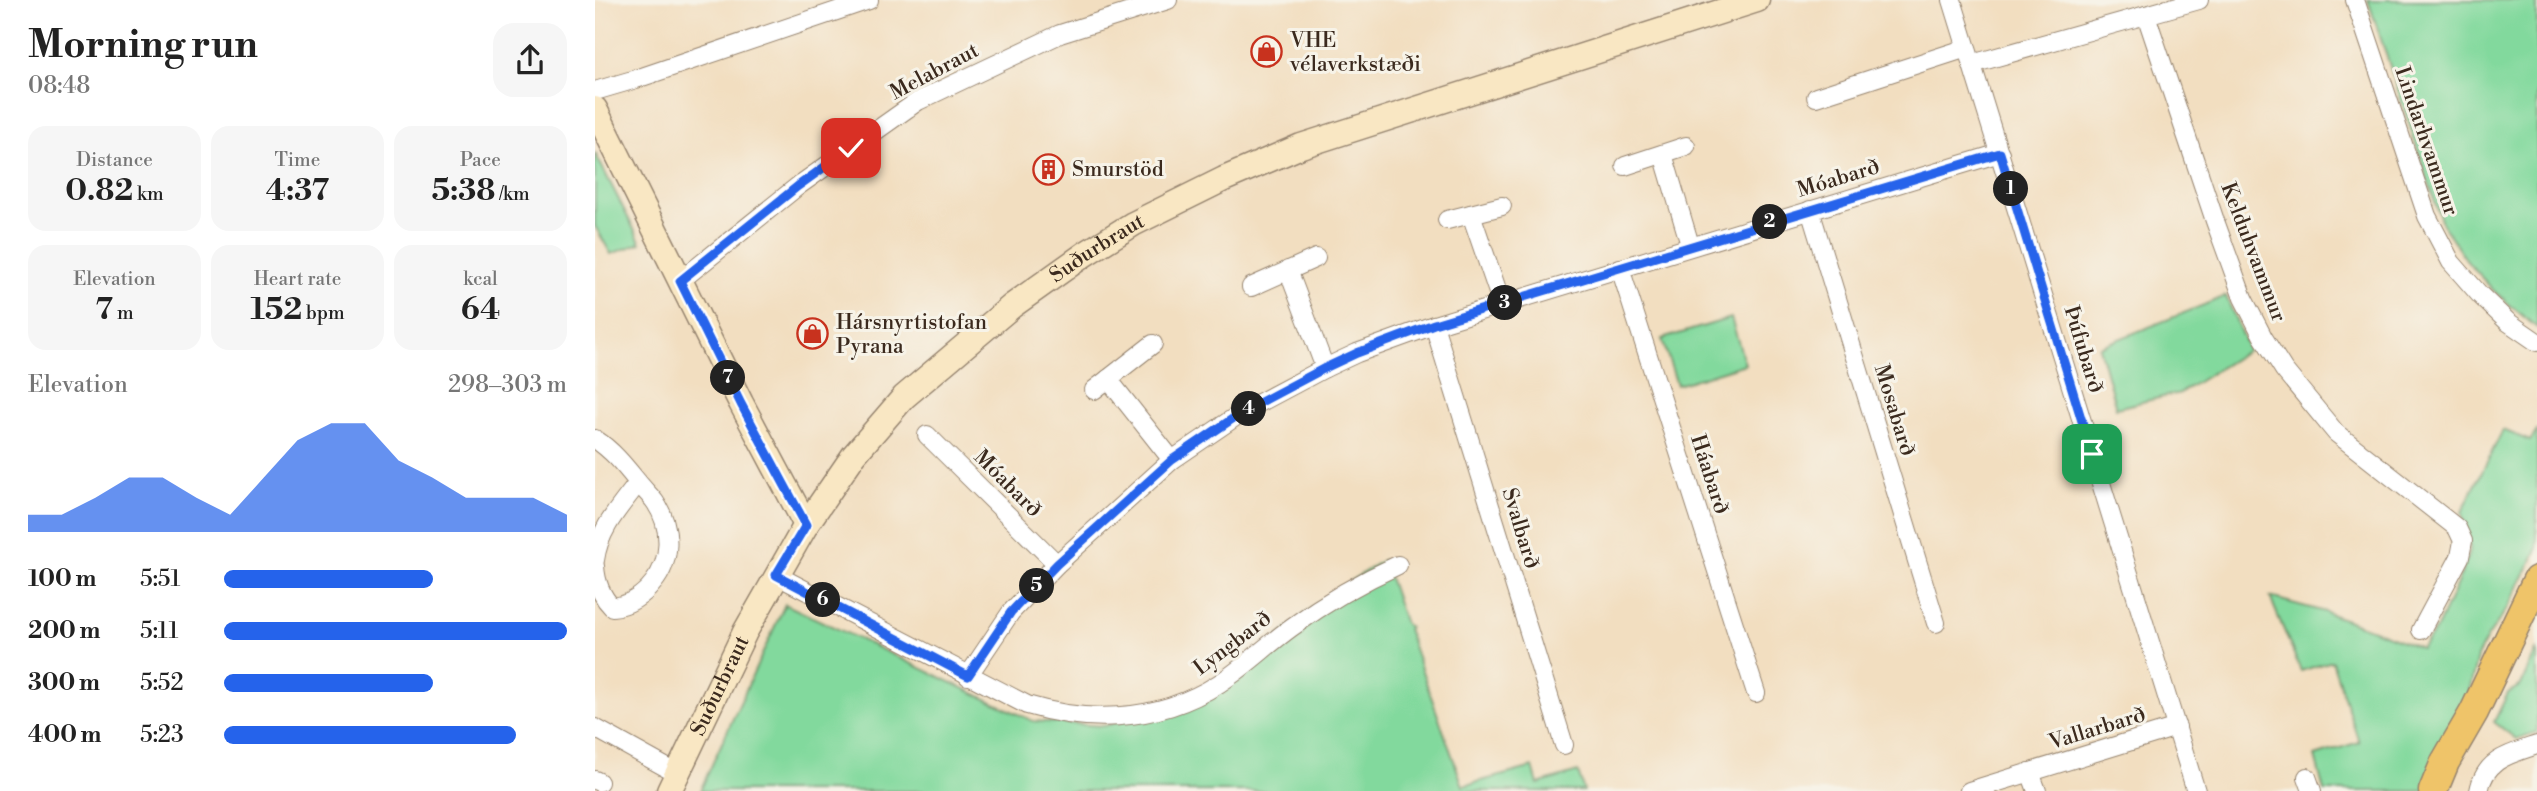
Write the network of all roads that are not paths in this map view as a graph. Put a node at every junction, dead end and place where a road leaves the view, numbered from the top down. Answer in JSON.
{"nodes":[{"id":1,"x":869,"y":0,"type":"edge"},
{"id":2,"x":1168,"y":0,"type":"edge"},
{"id":3,"x":1757,"y":0,"type":"edge"},
{"id":4,"x":1952,"y":0,"type":"edge"},
{"id":5,"x":2199,"y":0,"type":"edge"},
{"id":6,"x":2355,"y":0,"type":"edge"},
{"id":7,"x":2146,"y":15,"type":"junction"},
{"id":8,"x":1970,"y":56,"type":"junction"},
{"id":9,"x":595,"y":90,"type":"edge"},
{"id":10,"x":1816,"y":97,"type":"dead end"},
{"id":11,"x":595,"y":109,"type":"edge"},
{"id":12,"x":1686,"y":146,"type":"dead end"},
{"id":13,"x":2000,"y":153,"type":"junction"},
{"id":14,"x":1663,"y":154,"type":"junction"},
{"id":15,"x":1625,"y":166,"type":"dead end"},
{"id":16,"x":1502,"y":206,"type":"dead end"},
{"id":17,"x":1810,"y":210,"type":"junction"},
{"id":18,"x":1471,"y":214,"type":"junction"},
{"id":19,"x":1447,"y":220,"type":"dead end"},
{"id":20,"x":1690,"y":245,"type":"junction"},
{"id":21,"x":1316,"y":258,"type":"dead end"},
{"id":22,"x":1620,"y":268,"type":"junction"},
{"id":23,"x":1289,"y":270,"type":"junction"},
{"id":24,"x":680,"y":281,"type":"junction"},
{"id":25,"x":1251,"y":287,"type":"dead end"},
{"id":26,"x":1502,"y":304,"type":"junction"},
{"id":27,"x":1434,"y":324,"type":"junction"},
{"id":28,"x":2537,"y":342,"type":"edge"},
{"id":29,"x":1153,"y":344,"type":"dead end"},
{"id":30,"x":1325,"y":368,"type":"junction"},
{"id":31,"x":1108,"y":379,"type":"junction"},
{"id":32,"x":1094,"y":390,"type":"dead end"},
{"id":33,"x":927,"y":435,"type":"dead end"},
{"id":34,"x":595,"y":439,"type":"edge"},
{"id":35,"x":1172,"y":460,"type":"junction"},
{"id":36,"x":638,"y":483,"type":"junction"},
{"id":37,"x":806,"y":525,"type":"junction"},
{"id":38,"x":595,"y":560,"type":"edge"},
{"id":39,"x":1057,"y":564,"type":"junction"},
{"id":40,"x":1398,"y":565,"type":"dead end"},
{"id":41,"x":595,"y":566,"type":"edge"},
{"id":42,"x":776,"y":575,"type":"junction"},
{"id":43,"x":2537,"y":580,"type":"edge"},
{"id":44,"x":1936,"y":623,"type":"dead end"},
{"id":45,"x":2421,"y":630,"type":"dead end"},
{"id":46,"x":968,"y":676,"type":"junction"},
{"id":47,"x":1756,"y":693,"type":"dead end"},
{"id":48,"x":2474,"y":712,"type":"junction"},
{"id":49,"x":2177,"y":727,"type":"junction"},
{"id":50,"x":595,"y":729,"type":"edge"},
{"id":51,"x":1565,"y":745,"type":"dead end"},
{"id":52,"x":2537,"y":745,"type":"edge"},
{"id":53,"x":2030,"y":772,"type":"junction"},
{"id":54,"x":673,"y":782,"type":"edge"},
{"id":55,"x":1969,"y":791,"type":"edge"},
{"id":56,"x":2037,"y":791,"type":"edge"},
{"id":57,"x":2196,"y":791,"type":"edge"},
{"id":58,"x":2433,"y":791,"type":"edge"},
{"id":59,"x":2451,"y":791,"type":"edge"},
{"id":60,"x":2479,"y":791,"type":"edge"}],
"edges":[{"from":1,"to":9,"type":"street"},
{"from":2,"to":24,"type":"street","name":"Melabraut"},
{"from":3,"to":37,"type":"street","name":"Suðurbraut"},
{"from":4,"to":8,"type":"street","name":"Þúfubarð"},
{"from":5,"to":7,"type":"street"},
{"from":6,"to":28,"type":"street","name":"Lindarhvammur"},
{"from":7,"to":8,"type":"street"},
{"from":7,"to":45,"type":"street","name":"Kelduhvammur"},
{"from":8,"to":10,"type":"street"},
{"from":8,"to":13,"type":"street","name":"Þúfubarð"},
{"from":11,"to":24,"type":"street"},
{"from":12,"to":14,"type":"street"},
{"from":13,"to":17,"type":"street","name":"Móabarð"},
{"from":13,"to":49,"type":"street","name":"Þúfubarð"},
{"from":14,"to":15,"type":"street"},
{"from":14,"to":20,"type":"street"},
{"from":16,"to":18,"type":"street"},
{"from":17,"to":20,"type":"street","name":"Móabarð"},
{"from":17,"to":44,"type":"street","name":"Mosabarð"},
{"from":18,"to":19,"type":"street"},
{"from":18,"to":26,"type":"street"},
{"from":20,"to":22,"type":"street","name":"Móabarð"},
{"from":21,"to":23,"type":"street"},
{"from":22,"to":26,"type":"street","name":"Móabarð"},
{"from":22,"to":47,"type":"street","name":"Háabarð"},
{"from":23,"to":25,"type":"street"},
{"from":23,"to":30,"type":"street"},
{"from":24,"to":37,"type":"street"},
{"from":26,"to":27,"type":"street","name":"Móabarð"},
{"from":27,"to":30,"type":"street","name":"Móabarð"},
{"from":27,"to":51,"type":"street","name":"Svalbarð"},
{"from":29,"to":31,"type":"street"},
{"from":30,"to":35,"type":"street","name":"Móabarð"},
{"from":31,"to":32,"type":"street"},
{"from":31,"to":35,"type":"street"},
{"from":33,"to":39,"type":"street","name":"Móabarð"},
{"from":34,"to":36,"type":"street"},
{"from":35,"to":39,"type":"street","name":"Móabarð"},
{"from":36,"to":38,"type":"street"},
{"from":36,"to":41,"type":"street"},
{"from":37,"to":42,"type":"street","name":"Suðurbraut"},
{"from":39,"to":46,"type":"street","name":"Móabarð"},
{"from":40,"to":46,"type":"street","name":"Lyngbarð"},
{"from":42,"to":46,"type":"street","name":"Lyngbarð"},
{"from":42,"to":54,"type":"street","name":"Suðurbraut"},
{"from":43,"to":48,"type":"main road"},
{"from":48,"to":58,"type":"main road"},
{"from":48,"to":59,"type":"main road"},
{"from":49,"to":53,"type":"street","name":"Vallarbarð"},
{"from":49,"to":57,"type":"street","name":"Þúfubarð"},
{"from":50,"to":54,"type":"street"},
{"from":52,"to":60,"type":"street"},
{"from":53,"to":55,"type":"street","name":"Vallarbarð"},
{"from":53,"to":56,"type":"street","name":"Vallarbarð"}]}
